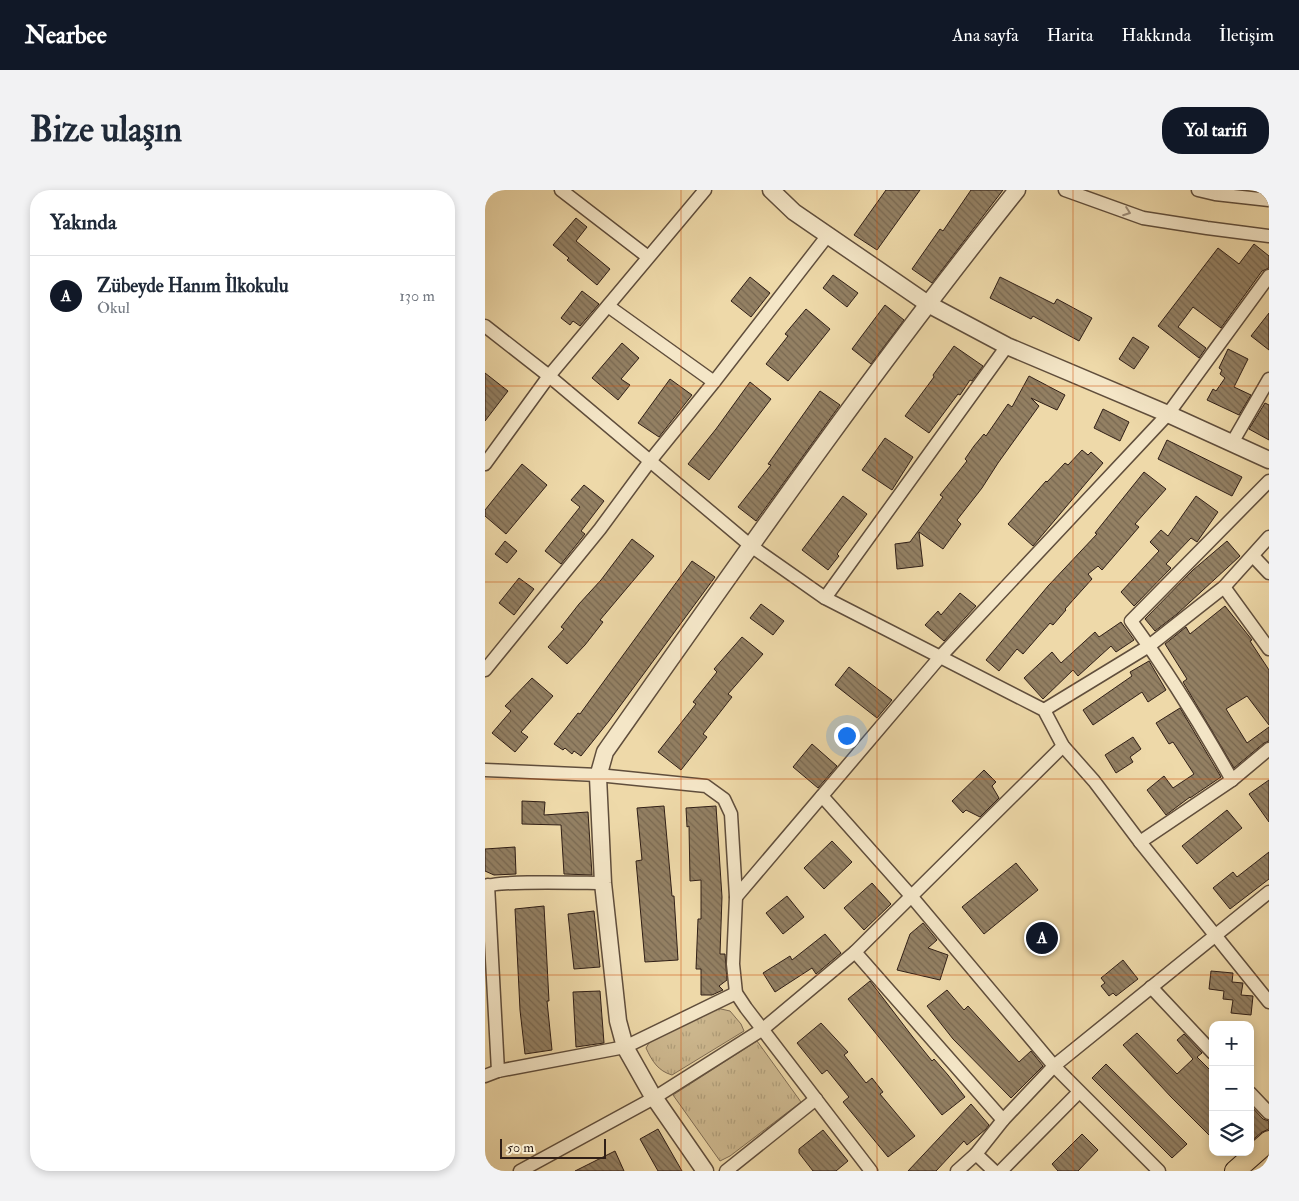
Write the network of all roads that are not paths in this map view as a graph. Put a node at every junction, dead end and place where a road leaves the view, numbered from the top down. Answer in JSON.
{"nodes":[{"id":1,"x":561,"y":190,"type":"edge"},
{"id":2,"x":705,"y":190,"type":"edge"},
{"id":3,"x":771,"y":190,"type":"edge"},
{"id":4,"x":1017,"y":190,"type":"edge"},
{"id":5,"x":1065,"y":190,"type":"edge"},
{"id":6,"x":1198,"y":190,"type":"edge"},
{"id":7,"x":1269,"y":200,"type":"edge"},
{"id":8,"x":827,"y":235,"type":"junction"},
{"id":9,"x":1269,"y":236,"type":"edge"},
{"id":10,"x":648,"y":257,"type":"junction"},
{"id":11,"x":1269,"y":276,"type":"edge"},
{"id":12,"x":928,"y":304,"type":"junction"},
{"id":13,"x":608,"y":306,"type":"junction"},
{"id":14,"x":485,"y":326,"type":"edge"},
{"id":15,"x":1007,"y":346,"type":"junction"},
{"id":16,"x":549,"y":376,"type":"junction"},
{"id":17,"x":1269,"y":379,"type":"edge"},
{"id":18,"x":715,"y":382,"type":"junction"},
{"id":19,"x":1168,"y":414,"type":"junction"},
{"id":20,"x":1232,"y":443,"type":"junction"},
{"id":21,"x":1269,"y":460,"type":"edge"},
{"id":22,"x":650,"y":461,"type":"junction"},
{"id":23,"x":485,"y":464,"type":"edge"},
{"id":24,"x":1269,"y":481,"type":"edge"},
{"id":25,"x":1269,"y":537,"type":"edge"},
{"id":26,"x":751,"y":546,"type":"junction"},
{"id":27,"x":1253,"y":556,"type":"junction"},
{"id":28,"x":1269,"y":573,"type":"edge"},
{"id":29,"x":1224,"y":587,"type":"junction"},
{"id":30,"x":825,"y":598,"type":"junction"},
{"id":31,"x":1149,"y":646,"type":"junction"},
{"id":32,"x":1269,"y":649,"type":"edge"},
{"id":33,"x":489,"y":654,"type":"edge"},
{"id":34,"x":941,"y":657,"type":"junction"},
{"id":35,"x":485,"y":670,"type":"edge"},
{"id":36,"x":1044,"y":710,"type":"junction"},
{"id":37,"x":1063,"y":746,"type":"junction"},
{"id":38,"x":1269,"y":749,"type":"edge"},
{"id":39,"x":485,"y":770,"type":"edge"},
{"id":40,"x":599,"y":775,"type":"junction"},
{"id":41,"x":1232,"y":780,"type":"junction"},
{"id":42,"x":822,"y":796,"type":"junction"},
{"id":43,"x":1140,"y":842,"type":"junction"},
{"id":44,"x":603,"y":883,"type":"junction"},
{"id":45,"x":487,"y":886,"type":"edge"},
{"id":46,"x":1269,"y":892,"type":"edge"},
{"id":47,"x":736,"y":897,"type":"junction"},
{"id":48,"x":911,"y":897,"type":"junction"},
{"id":49,"x":1214,"y":935,"type":"junction"},
{"id":50,"x":855,"y":952,"type":"junction"},
{"id":51,"x":1151,"y":987,"type":"junction"},
{"id":52,"x":736,"y":993,"type":"junction"},
{"id":53,"x":1269,"y":1002,"type":"edge"},
{"id":54,"x":763,"y":1029,"type":"junction"},
{"id":55,"x":625,"y":1048,"type":"junction"},
{"id":56,"x":1209,"y":1049,"type":"edge"},
{"id":57,"x":1054,"y":1066,"type":"junction"},
{"id":58,"x":498,"y":1071,"type":"junction"},
{"id":59,"x":485,"y":1076,"type":"edge"},
{"id":60,"x":1079,"y":1092,"type":"junction"},
{"id":61,"x":1254,"y":1097,"type":"edge"},
{"id":62,"x":654,"y":1098,"type":"junction"},
{"id":63,"x":816,"y":1099,"type":"junction"},
{"id":64,"x":1269,"y":1113,"type":"edge"},
{"id":65,"x":1003,"y":1120,"type":"junction"},
{"id":66,"x":1269,"y":1141,"type":"edge"},
{"id":67,"x":976,"y":1154,"type":"junction"},
{"id":68,"x":520,"y":1171,"type":"edge"},
{"id":69,"x":705,"y":1171,"type":"edge"},
{"id":70,"x":727,"y":1171,"type":"edge"},
{"id":71,"x":871,"y":1171,"type":"edge"},
{"id":72,"x":957,"y":1171,"type":"edge"},
{"id":73,"x":995,"y":1171,"type":"edge"},
{"id":74,"x":1001,"y":1171,"type":"edge"},
{"id":75,"x":1159,"y":1171,"type":"edge"},
{"id":76,"x":1235,"y":1171,"type":"edge"}],
"edges":[{"from":1,"to":10,"type":"street"},
{"from":2,"to":10,"type":"street"},
{"from":3,"to":8,"type":"street"},
{"from":4,"to":12,"type":"street"},
{"from":5,"to":9,"type":"street","one_way":true},
{"from":6,"to":7,"type":"street"},
{"from":8,"to":12,"type":"street"},
{"from":8,"to":18,"type":"street"},
{"from":10,"to":13,"type":"street"},
{"from":11,"to":19,"type":"street"},
{"from":12,"to":15,"type":"street"},
{"from":12,"to":26,"type":"street"},
{"from":13,"to":16,"type":"street"},
{"from":13,"to":18,"type":"street"},
{"from":14,"to":16,"type":"street"},
{"from":15,"to":19,"type":"street"},
{"from":15,"to":30,"type":"street"},
{"from":16,"to":22,"type":"street"},
{"from":16,"to":23,"type":"street"},
{"from":17,"to":20,"type":"street"},
{"from":18,"to":22,"type":"street"},
{"from":19,"to":20,"type":"street"},
{"from":19,"to":34,"type":"street"},
{"from":20,"to":21,"type":"street"},
{"from":22,"to":26,"type":"street"},
{"from":22,"to":33,"type":"street"},
{"from":24,"to":31,"type":"street"},
{"from":25,"to":27,"type":"street"},
{"from":26,"to":30,"type":"street"},
{"from":26,"to":40,"type":"street"},
{"from":27,"to":28,"type":"street"},
{"from":27,"to":29,"type":"street"},
{"from":29,"to":31,"type":"street"},
{"from":29,"to":32,"type":"street"},
{"from":30,"to":34,"type":"street"},
{"from":31,"to":36,"type":"street"},
{"from":31,"to":41,"type":"street"},
{"from":33,"to":35,"type":"street"},
{"from":34,"to":36,"type":"street"},
{"from":34,"to":42,"type":"street"},
{"from":36,"to":37,"type":"street"},
{"from":37,"to":43,"type":"street"},
{"from":37,"to":48,"type":"street"},
{"from":38,"to":41,"type":"street"},
{"from":39,"to":40,"type":"street"},
{"from":40,"to":44,"type":"street"},
{"from":40,"to":47,"type":"street"},
{"from":41,"to":43,"type":"street"},
{"from":42,"to":47,"type":"street"},
{"from":42,"to":48,"type":"street"},
{"from":43,"to":49,"type":"street"},
{"from":44,"to":45,"type":"street"},
{"from":44,"to":55,"type":"street"},
{"from":45,"to":58,"type":"street"},
{"from":46,"to":49,"type":"street"},
{"from":47,"to":52,"type":"street"},
{"from":48,"to":50,"type":"street"},
{"from":48,"to":57,"type":"street"},
{"from":49,"to":51,"type":"street"},
{"from":49,"to":53,"type":"street"},
{"from":50,"to":54,"type":"street"},
{"from":50,"to":65,"type":"street"},
{"from":51,"to":56,"type":"street"},
{"from":51,"to":57,"type":"street"},
{"from":52,"to":54,"type":"street"},
{"from":52,"to":55,"type":"street"},
{"from":54,"to":62,"type":"street"},
{"from":54,"to":63,"type":"street"},
{"from":55,"to":58,"type":"street"},
{"from":55,"to":62,"type":"street"},
{"from":57,"to":60,"type":"street"},
{"from":57,"to":65,"type":"street"},
{"from":58,"to":59,"type":"street"},
{"from":60,"to":74,"type":"street"},
{"from":60,"to":75,"type":"street"},
{"from":61,"to":64,"type":"street"},
{"from":62,"to":68,"type":"street"},
{"from":62,"to":69,"type":"street"},
{"from":63,"to":70,"type":"street"},
{"from":63,"to":71,"type":"street"},
{"from":65,"to":67,"type":"street"},
{"from":66,"to":76,"type":"main road"},
{"from":67,"to":72,"type":"street"},
{"from":67,"to":73,"type":"street"}]}
